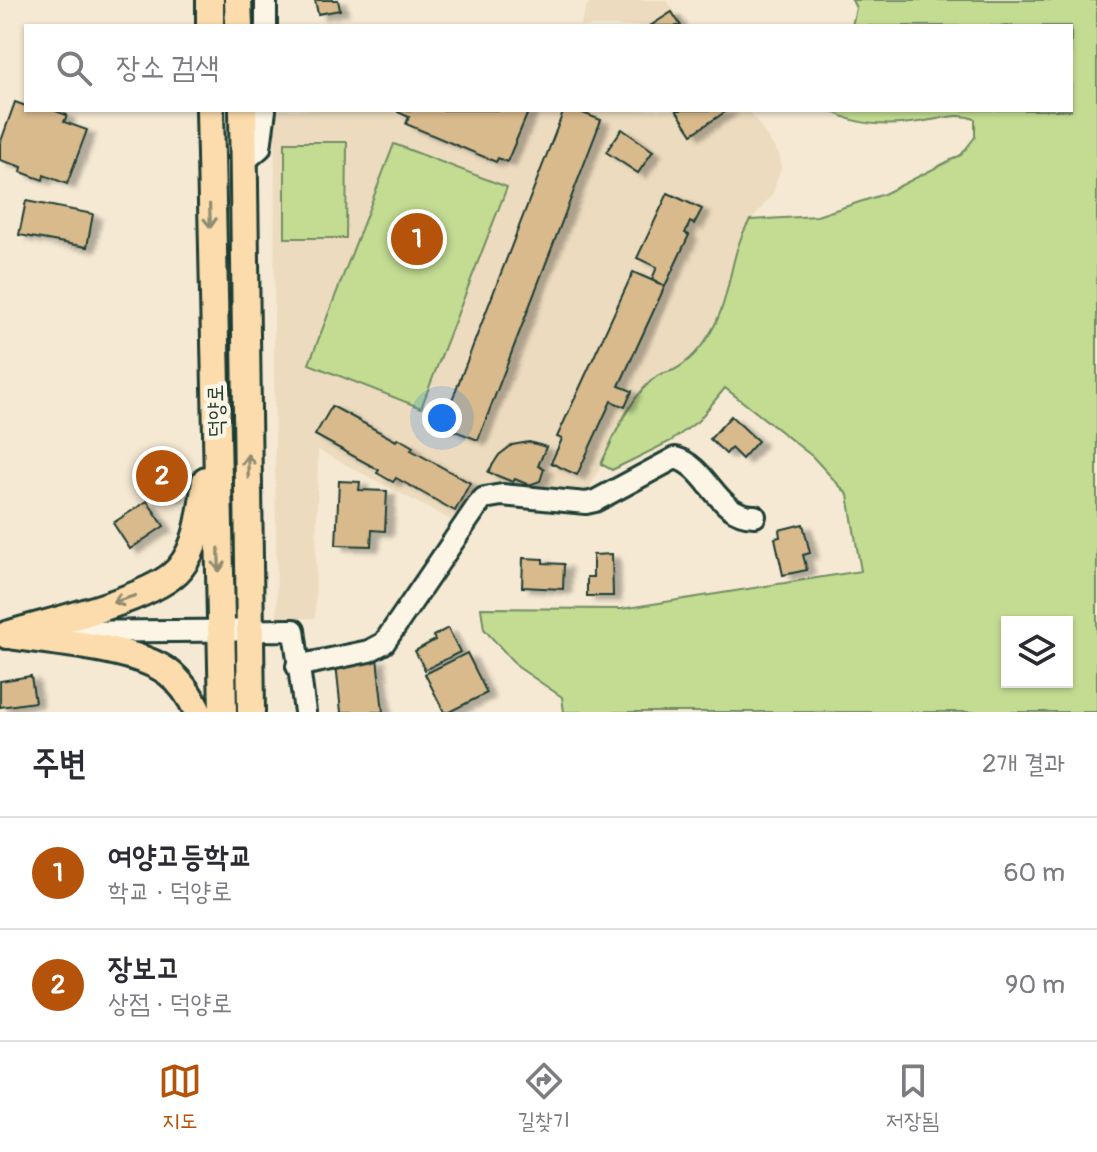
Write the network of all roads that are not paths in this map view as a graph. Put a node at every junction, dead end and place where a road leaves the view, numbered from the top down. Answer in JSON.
{"nodes":[{"id":1,"x":210,"y":0,"type":"edge"},
{"id":2,"x":238,"y":0,"type":"edge"},
{"id":3,"x":266,"y":0,"type":"edge"},
{"id":4,"x":210,"y":24,"type":"edge"},
{"id":5,"x":239,"y":24,"type":"edge"},
{"id":6,"x":266,"y":24,"type":"edge"},
{"id":7,"x":210,"y":112,"type":"edge"},
{"id":8,"x":243,"y":112,"type":"edge"},
{"id":9,"x":265,"y":112,"type":"edge"},
{"id":10,"x":245,"y":161,"type":"junction"},
{"id":11,"x":209,"y":166,"type":"junction"},
{"id":12,"x":216,"y":421,"type":"junction"},
{"id":13,"x":755,"y":516,"type":"dead end"},
{"id":14,"x":221,"y":629,"type":"junction"},
{"id":15,"x":249,"y":629,"type":"junction"},
{"id":16,"x":4,"y":635,"type":"edge"},
{"id":17,"x":297,"y":666,"type":"junction"},
{"id":18,"x":198,"y":712,"type":"edge"},
{"id":19,"x":223,"y":712,"type":"edge"},
{"id":20,"x":251,"y":712,"type":"edge"},
{"id":21,"x":305,"y":712,"type":"edge"}],
"edges":[{"from":1,"to":4,"type":"main road"},
{"from":2,"to":5,"type":"main road"},
{"from":3,"to":6,"type":"street"},
{"from":7,"to":11,"type":"main road","name":"덕양로"},
{"from":8,"to":10,"type":"main road","name":"덕양로"},
{"from":9,"to":10,"type":"street","name":"덕양로"},
{"from":10,"to":11,"type":"main road"},
{"from":15,"to":10,"type":"main road","name":"덕양로","one_way":true},
{"from":11,"to":12,"type":"main road","name":"덕양로","one_way":true},
{"from":12,"to":14,"type":"main road","name":"덕양로","one_way":true},
{"from":12,"to":16,"type":"main road","one_way":true},
{"from":13,"to":17,"type":"street"},
{"from":14,"to":15,"type":"street"},
{"from":14,"to":16,"type":"street"},
{"from":14,"to":19,"type":"main road","name":"덕양로"},
{"from":15,"to":17,"type":"street"},
{"from":15,"to":20,"type":"main road","name":"덕양로"},
{"from":16,"to":18,"type":"main road"},
{"from":17,"to":21,"type":"street"}]}
